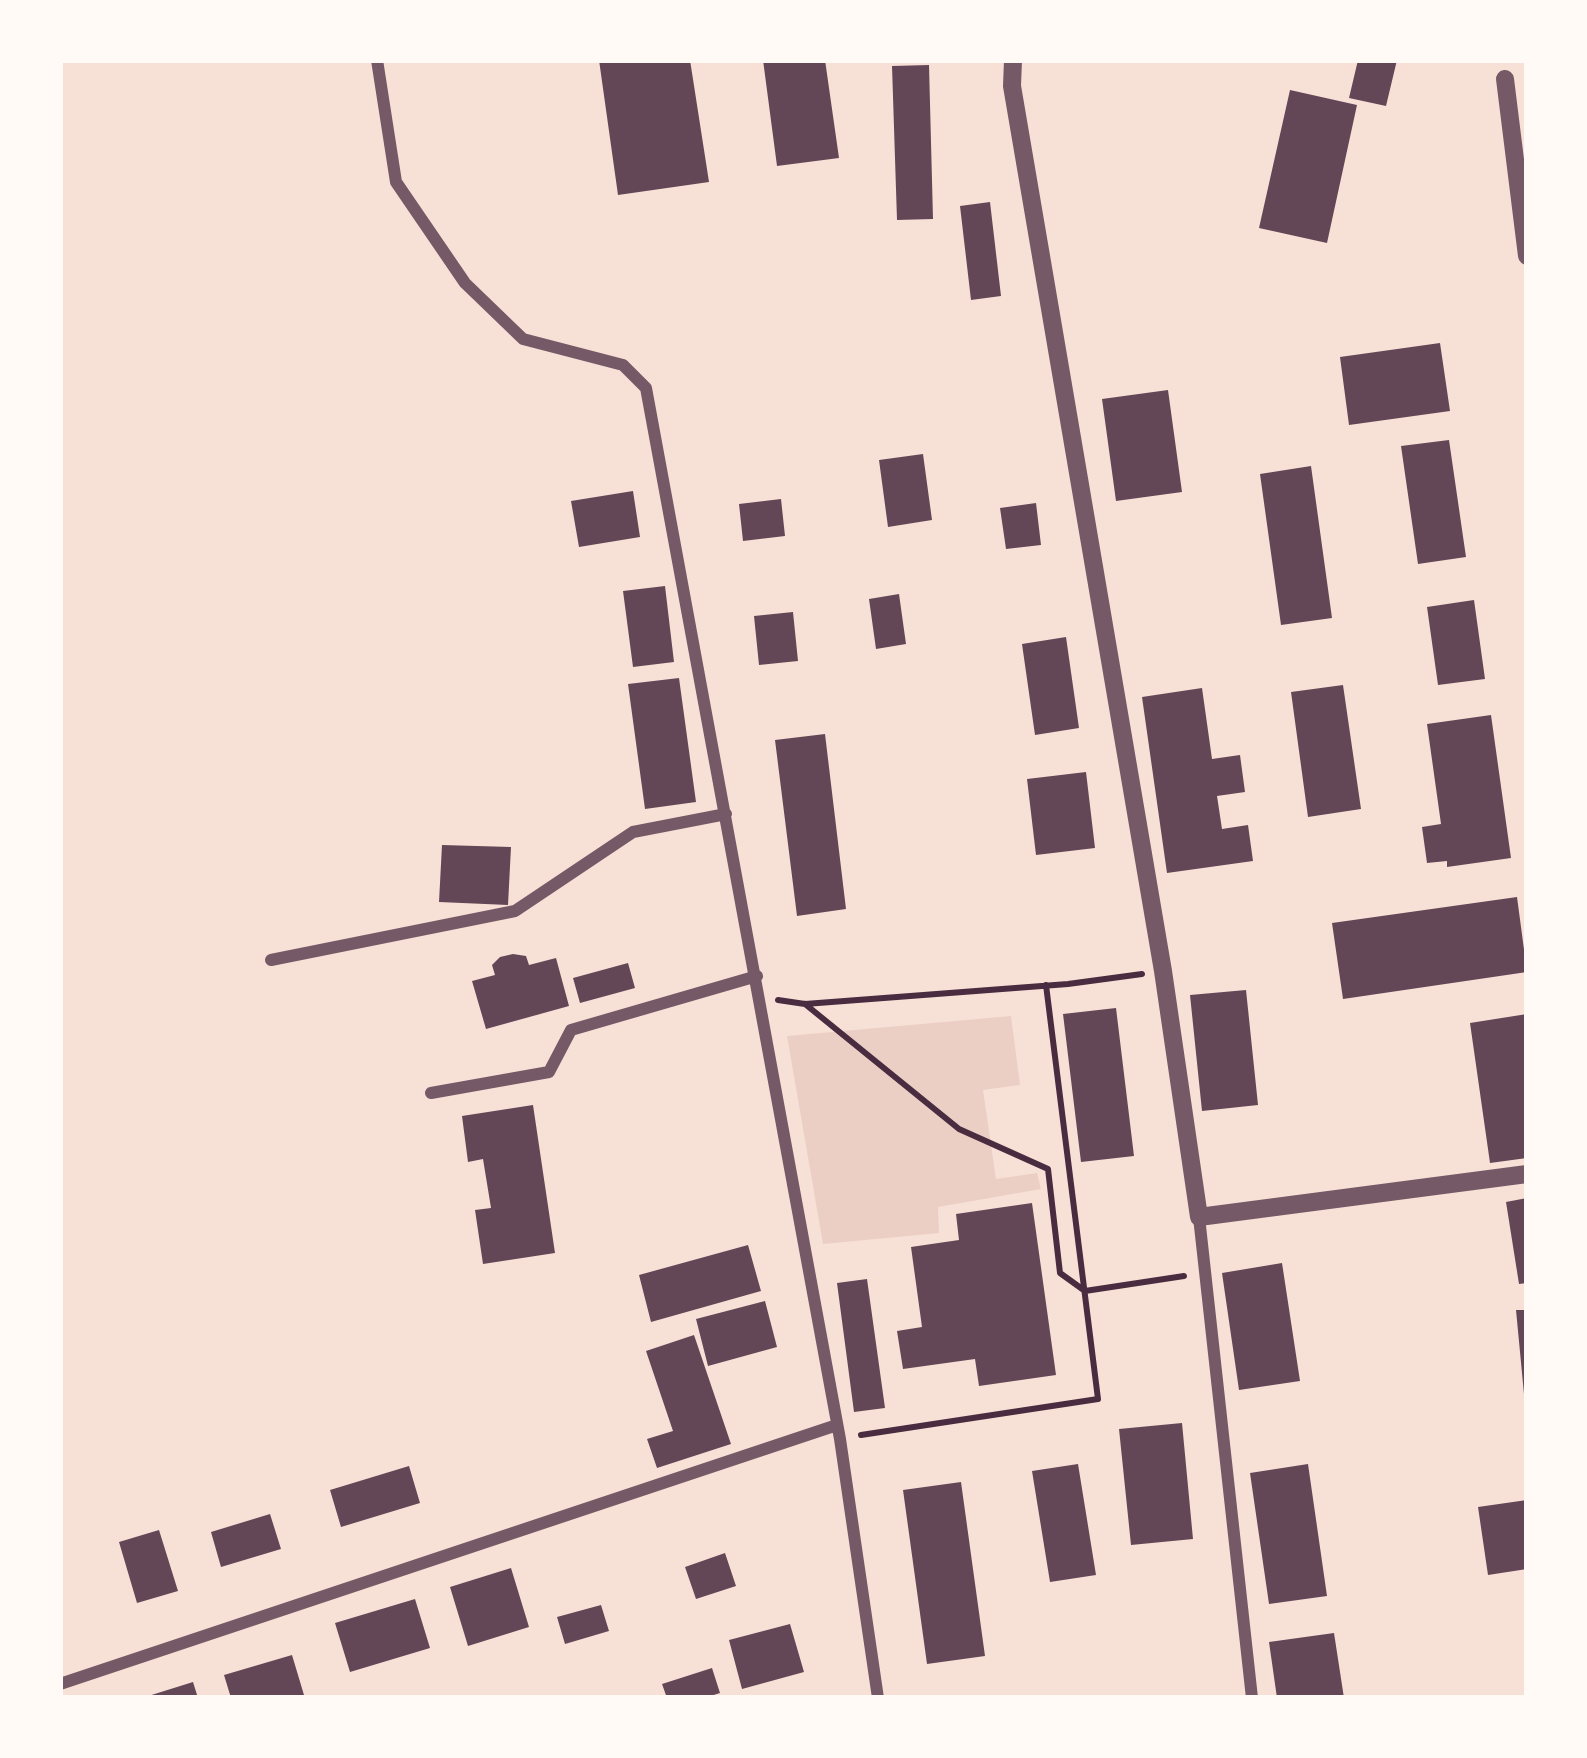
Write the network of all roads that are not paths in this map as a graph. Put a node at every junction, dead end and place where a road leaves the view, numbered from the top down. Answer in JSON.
{"nodes":[{"id":1,"x":377,"y":60,"type":"edge"},
{"id":2,"x":1013,"y":60,"type":"edge"},
{"id":3,"x":1505,"y":79,"type":"dead end"},
{"id":4,"x":1527,"y":256,"type":"edge"},
{"id":5,"x":727,"y":814,"type":"junction"},
{"id":6,"x":271,"y":960,"type":"dead end"},
{"id":7,"x":757,"y":976,"type":"junction"},
{"id":8,"x":431,"y":1093,"type":"dead end"},
{"id":9,"x":1527,"y":1174,"type":"edge"},
{"id":10,"x":1199,"y":1217,"type":"junction"},
{"id":11,"x":839,"y":1432,"type":"junction"},
{"id":12,"x":60,"y":1684,"type":"edge"},
{"id":13,"x":878,"y":1698,"type":"edge"},
{"id":14,"x":1252,"y":1698,"type":"edge"}],
"edges":[{"from":1,"to":5,"type":"street"},
{"from":2,"to":10,"type":"street"},
{"from":3,"to":4,"type":"street"},
{"from":5,"to":6,"type":"street"},
{"from":5,"to":7,"type":"street"},
{"from":7,"to":8,"type":"street"},
{"from":7,"to":11,"type":"street"},
{"from":9,"to":10,"type":"street"},
{"from":10,"to":14,"type":"street"},
{"from":11,"to":12,"type":"street"},
{"from":11,"to":13,"type":"street"}]}
